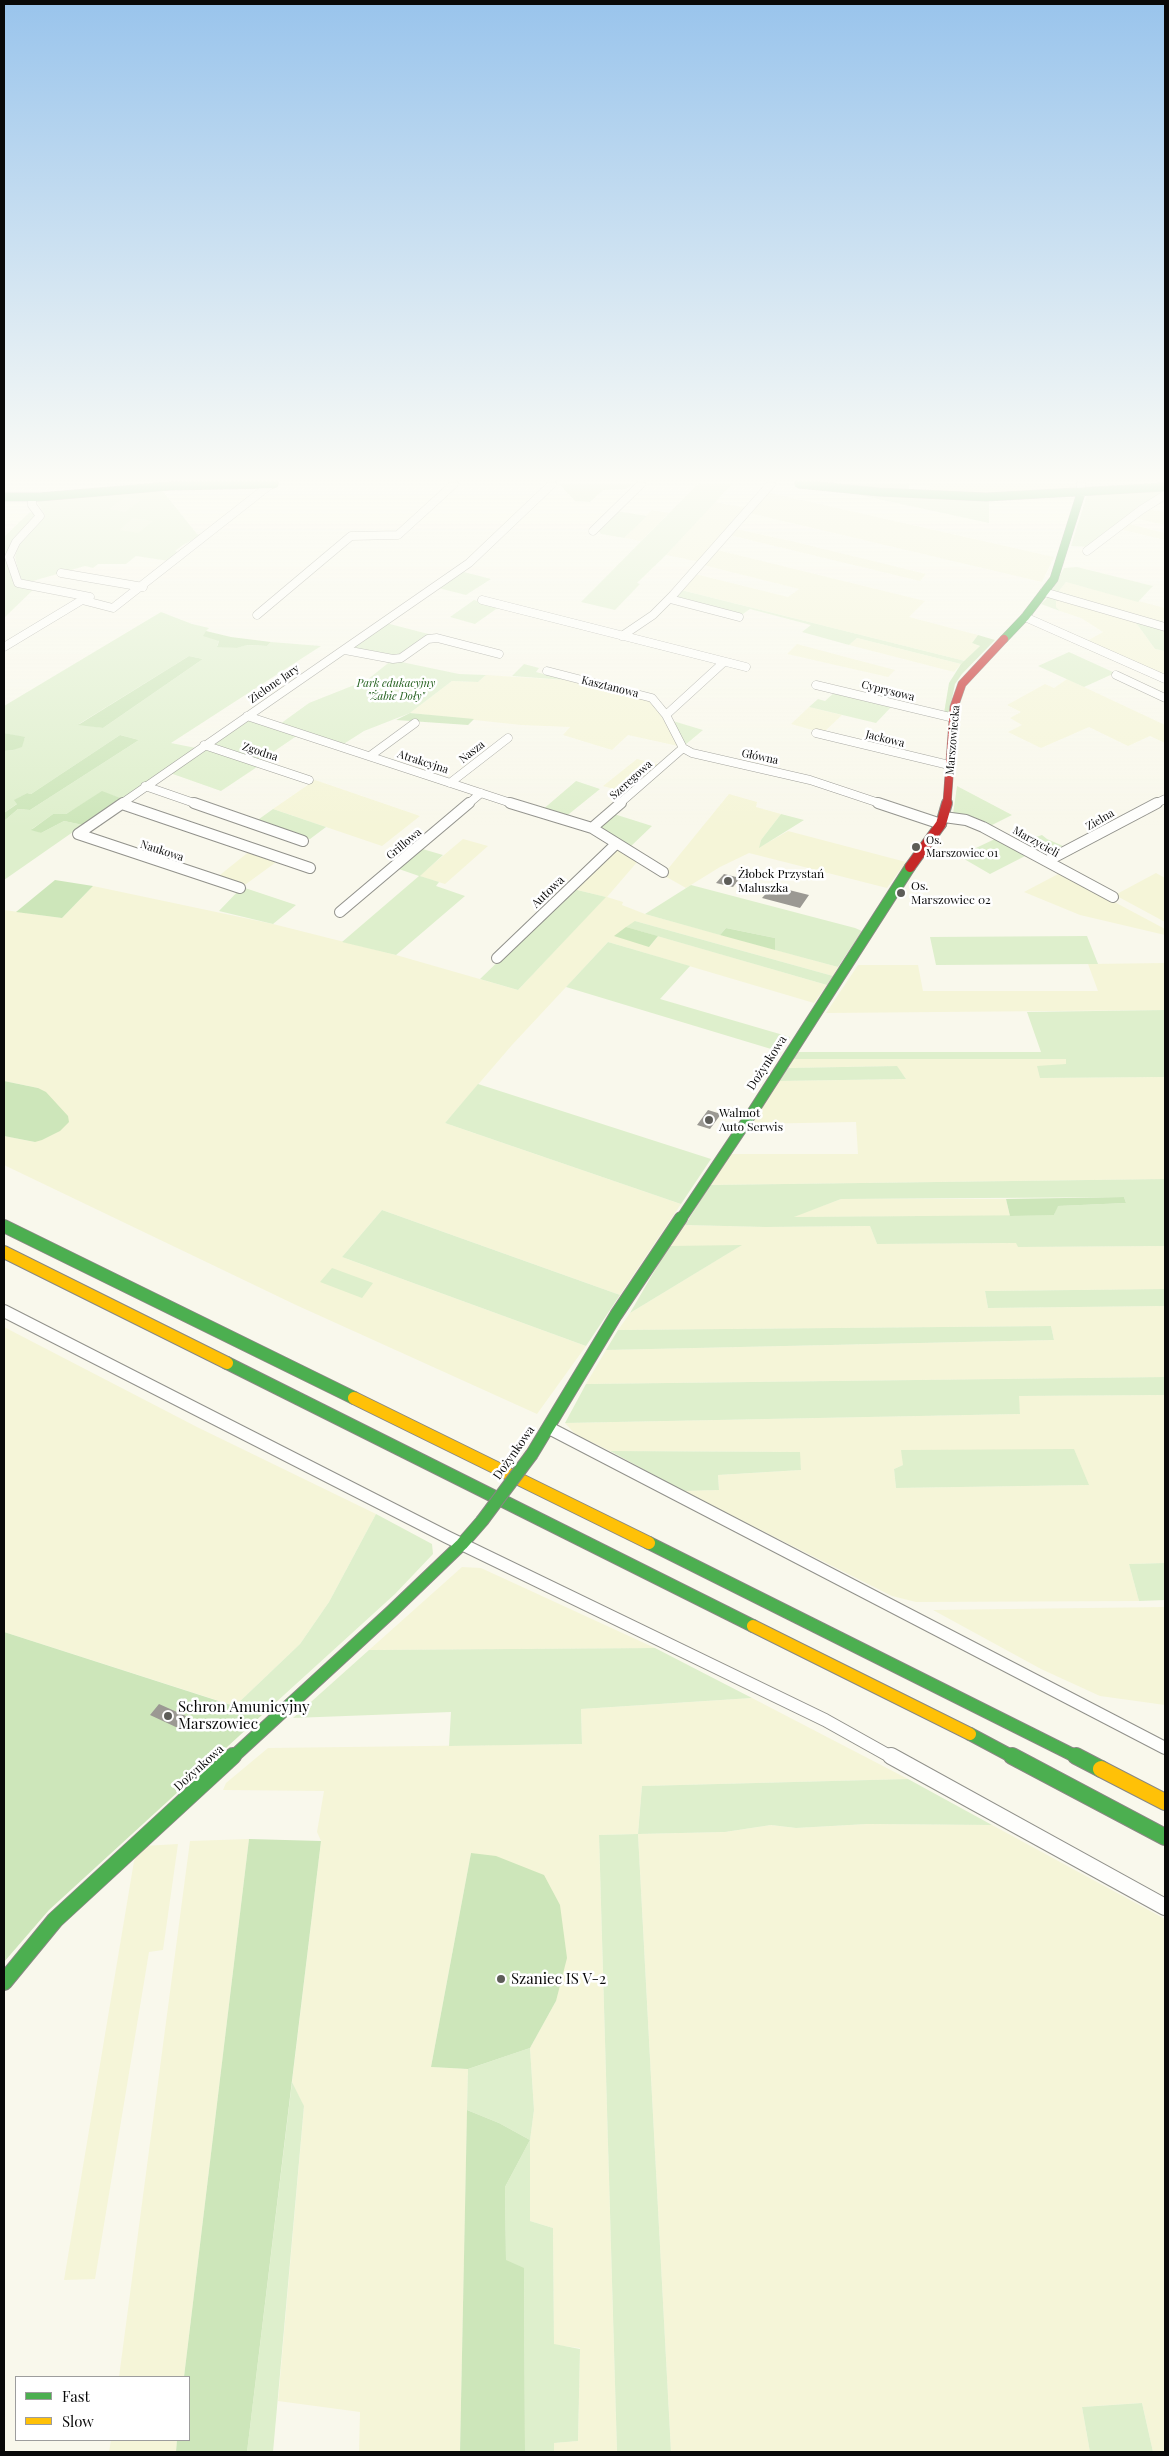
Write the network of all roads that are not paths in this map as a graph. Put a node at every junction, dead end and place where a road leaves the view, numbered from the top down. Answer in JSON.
{"nodes":[{"id":1,"x":97,"y":599,"type":"edge"},
{"id":2,"x":127,"y":599,"type":"edge"},
{"id":3,"x":276,"y":599,"type":"edge"},
{"id":4,"x":418,"y":599,"type":"edge"},
{"id":5,"x":670,"y":599,"type":"joint"},
{"id":6,"x":1039,"y":599,"type":"edge"},
{"id":7,"x":1067,"y":599,"type":"edge"},
{"id":8,"x":482,"y":600,"type":"dead end"},
{"id":9,"x":122,"y":603,"type":"junction"},
{"id":10,"x":257,"y":615,"type":"dead end"},
{"id":11,"x":739,"y":617,"type":"dead end"},
{"id":12,"x":1025,"y":617,"type":"junction"},
{"id":13,"x":1165,"y":627,"type":"edge"},
{"id":14,"x":622,"y":636,"type":"junction"},
{"id":15,"x":4,"y":647,"type":"edge"},
{"id":16,"x":345,"y":650,"type":"junction"},
{"id":17,"x":499,"y":654,"type":"dead end"},
{"id":18,"x":724,"y":662,"type":"junction"},
{"id":19,"x":746,"y":667,"type":"dead end"},
{"id":20,"x":547,"y":672,"type":"dead end"},
{"id":21,"x":1116,"y":675,"type":"dead end"},
{"id":22,"x":1165,"y":679,"type":"edge"},
{"id":23,"x":816,"y":685,"type":"dead end"},
{"id":24,"x":1165,"y":698,"type":"edge"},
{"id":25,"x":666,"y":715,"type":"junction"},
{"id":26,"x":247,"y":716,"type":"junction"},
{"id":27,"x":954,"y":718,"type":"junction"},
{"id":28,"x":415,"y":723,"type":"dead end"},
{"id":29,"x":816,"y":733,"type":"dead end"},
{"id":30,"x":508,"y":738,"type":"dead end"},
{"id":31,"x":204,"y":745,"type":"junction"},
{"id":32,"x":683,"y":748,"type":"junction"},
{"id":33,"x":370,"y":756,"type":"junction"},
{"id":34,"x":949,"y":765,"type":"junction"},
{"id":35,"x":309,"y":780,"type":"dead end"},
{"id":36,"x":450,"y":783,"type":"junction"},
{"id":37,"x":145,"y":786,"type":"junction"},
{"id":38,"x":481,"y":793,"type":"junction"},
{"id":39,"x":1165,"y":799,"type":"edge"},
{"id":40,"x":122,"y":804,"type":"junction"},
{"id":41,"x":942,"y":821,"type":"junction"},
{"id":42,"x":592,"y":828,"type":"junction"},
{"id":43,"x":78,"y":834,"type":"joint"},
{"id":44,"x":303,"y":841,"type":"dead end"},
{"id":45,"x":928,"y":841,"type":"joint"},
{"id":46,"x":616,"y":844,"type":"junction"},
{"id":47,"x":1047,"y":861,"type":"junction"},
{"id":48,"x":310,"y":868,"type":"dead end"},
{"id":49,"x":663,"y":872,"type":"dead end"},
{"id":50,"x":240,"y":888,"type":"dead end"},
{"id":51,"x":1113,"y":897,"type":"dead end"},
{"id":52,"x":340,"y":912,"type":"dead end"},
{"id":53,"x":497,"y":958,"type":"dead end"},
{"id":54,"x":4,"y":1226,"type":"edge"},
{"id":55,"x":4,"y":1252,"type":"edge"},
{"id":56,"x":4,"y":1311,"type":"edge"},
{"id":57,"x":548,"y":1428,"type":"junction"},
{"id":58,"x":462,"y":1544,"type":"junction"},
{"id":59,"x":1165,"y":1748,"type":"edge"},
{"id":60,"x":1165,"y":1802,"type":"edge"},
{"id":61,"x":1165,"y":1836,"type":"edge"},
{"id":62,"x":1165,"y":1907,"type":"edge"},
{"id":63,"x":4,"y":1982,"type":"edge"}],
"edges":[{"from":1,"to":9,"type":"street"},
{"from":2,"to":9,"type":"street"},
{"from":3,"to":10,"type":"street"},
{"from":4,"to":16,"type":"street","name":"Zielone Jary"},
{"from":5,"to":11,"type":"street"},
{"from":5,"to":14,"type":"street"},
{"from":6,"to":12,"type":"main road","name":"Marszowiecka"},
{"from":7,"to":13,"type":"street"},
{"from":8,"to":14,"type":"street"},
{"from":9,"to":15,"type":"street"},
{"from":12,"to":22,"type":"street"},
{"from":12,"to":27,"type":"main road","name":"Marszowiecka"},
{"from":14,"to":18,"type":"street"},
{"from":16,"to":17,"type":"street"},
{"from":16,"to":26,"type":"street","name":"Zielone Jary"},
{"from":18,"to":19,"type":"street"},
{"from":18,"to":25,"type":"street"},
{"from":20,"to":25,"type":"street","name":"Kasztanowa"},
{"from":21,"to":24,"type":"street"},
{"from":23,"to":27,"type":"street","name":"Cyprysowa"},
{"from":25,"to":32,"type":"street"},
{"from":26,"to":31,"type":"street","name":"Zielone Jary"},
{"from":26,"to":33,"type":"street","name":"Atrakcyjna"},
{"from":27,"to":34,"type":"main road","name":"Marszowiecka"},
{"from":28,"to":33,"type":"street"},
{"from":29,"to":34,"type":"street","name":"Jackowa"},
{"from":30,"to":36,"type":"street","name":"Nasza"},
{"from":31,"to":35,"type":"street","name":"Zgodna"},
{"from":31,"to":37,"type":"street","name":"Zielone Jary"},
{"from":32,"to":41,"type":"street","name":"Główna"},
{"from":32,"to":42,"type":"street","name":"Szeregowa"},
{"from":33,"to":36,"type":"street","name":"Atrakcyjna"},
{"from":34,"to":41,"type":"main road","name":"Marszowiecka"},
{"from":36,"to":38,"type":"street","name":"Atrakcyjna"},
{"from":37,"to":40,"type":"street","name":"Zielone Jary"},
{"from":37,"to":44,"type":"street"},
{"from":38,"to":42,"type":"street","name":"Atrakcyjna"},
{"from":38,"to":52,"type":"street","name":"Grillowa"},
{"from":39,"to":47,"type":"street","name":"Zielna"},
{"from":40,"to":43,"type":"street","name":"Zielone Jary"},
{"from":40,"to":48,"type":"street"},
{"from":41,"to":45,"type":"main road","name":"Marszowiecka"},
{"from":41,"to":47,"type":"street","name":"Marzycieli"},
{"from":42,"to":46,"type":"street"},
{"from":43,"to":50,"type":"street","name":"Naukowa"},
{"from":45,"to":57,"type":"main road","name":"Dożynkowa"},
{"from":46,"to":49,"type":"street"},
{"from":46,"to":53,"type":"street","name":"Autowa"},
{"from":47,"to":51,"type":"street","name":"Marzycieli"},
{"from":54,"to":60,"type":"main road"},
{"from":55,"to":61,"type":"main road"},
{"from":56,"to":58,"type":"street"},
{"from":57,"to":58,"type":"main road","name":"Dożynkowa","bridge":true},
{"from":57,"to":59,"type":"street"},
{"from":58,"to":62,"type":"street"},
{"from":58,"to":63,"type":"main road","name":"Dożynkowa"}]}
